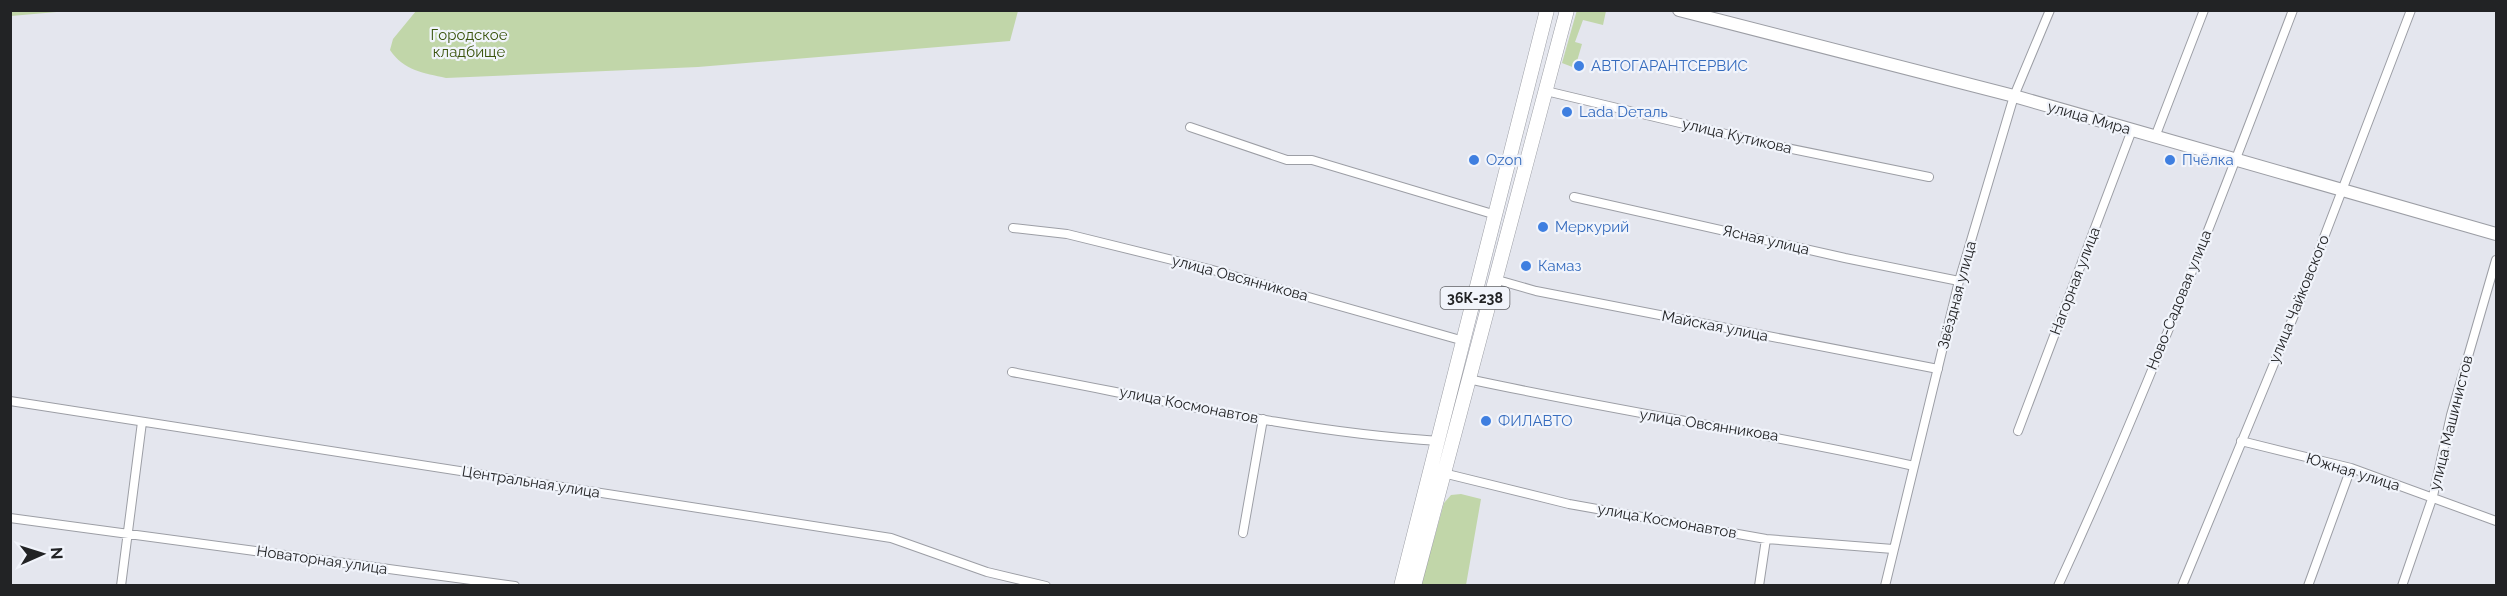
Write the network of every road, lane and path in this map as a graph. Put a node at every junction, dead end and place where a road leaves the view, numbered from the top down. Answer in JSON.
{"nodes":[{"id":1,"x":1547,"y":10,"type":"edge"},
{"id":2,"x":1567,"y":10,"type":"edge"},
{"id":3,"x":1679,"y":10,"type":"edge"},
{"id":4,"x":2050,"y":10,"type":"edge"},
{"id":5,"x":2204,"y":10,"type":"edge"},
{"id":6,"x":2293,"y":10,"type":"edge"},
{"id":7,"x":2411,"y":10,"type":"edge"},
{"id":8,"x":1546,"y":91,"type":"junction"},
{"id":9,"x":2014,"y":96,"type":"junction"},
{"id":10,"x":1190,"y":127,"type":"dead end"},
{"id":11,"x":2132,"y":130,"type":"junction"},
{"id":12,"x":2155,"y":137,"type":"junction"},
{"id":13,"x":2236,"y":159,"type":"junction"},
{"id":14,"x":1929,"y":177,"type":"dead end"},
{"id":15,"x":2342,"y":189,"type":"junction"},
{"id":16,"x":1574,"y":197,"type":"dead end"},
{"id":17,"x":1496,"y":215,"type":"junction"},
{"id":18,"x":1013,"y":228,"type":"dead end"},
{"id":19,"x":2496,"y":234,"type":"edge"},
{"id":20,"x":2496,"y":260,"type":"edge"},
{"id":21,"x":1494,"y":279,"type":"junction"},
{"id":22,"x":1959,"y":281,"type":"junction"},
{"id":23,"x":1464,"y":341,"type":"junction"},
{"id":24,"x":1938,"y":369,"type":"junction"},
{"id":25,"x":1012,"y":372,"type":"dead end"},
{"id":26,"x":1468,"y":379,"type":"junction"},
{"id":27,"x":10,"y":401,"type":"edge"},
{"id":28,"x":1263,"y":419,"type":"junction"},
{"id":29,"x":142,"y":422,"type":"junction"},
{"id":30,"x":2018,"y":431,"type":"dead end"},
{"id":31,"x":1439,"y":441,"type":"junction"},
{"id":32,"x":2241,"y":441,"type":"junction"},
{"id":33,"x":1914,"y":466,"type":"junction"},
{"id":34,"x":2351,"y":468,"type":"junction"},
{"id":35,"x":1443,"y":473,"type":"junction"},
{"id":36,"x":2433,"y":496,"type":"junction"},
{"id":37,"x":10,"y":518,"type":"edge"},
{"id":38,"x":2496,"y":521,"type":"edge"},
{"id":39,"x":1243,"y":533,"type":"dead end"},
{"id":40,"x":128,"y":535,"type":"junction"},
{"id":41,"x":1766,"y":539,"type":"junction"},
{"id":42,"x":1893,"y":549,"type":"junction"},
{"id":43,"x":121,"y":585,"type":"edge"},
{"id":44,"x":515,"y":585,"type":"edge"},
{"id":45,"x":1046,"y":585,"type":"edge"},
{"id":46,"x":1401,"y":585,"type":"edge"},
{"id":47,"x":1414,"y":585,"type":"edge"},
{"id":48,"x":1759,"y":585,"type":"edge"},
{"id":49,"x":1884,"y":585,"type":"edge"},
{"id":50,"x":2058,"y":585,"type":"edge"},
{"id":51,"x":2182,"y":585,"type":"edge"},
{"id":52,"x":2308,"y":585,"type":"edge"},
{"id":53,"x":2402,"y":585,"type":"edge"}],
"edges":[{"from":1,"to":17,"type":"main road","number":"36К-238"},
{"from":2,"to":8,"type":"main road"},
{"from":3,"to":9,"type":"main road","name":"улица Мира"},
{"from":4,"to":9,"type":"street","name":"Звёздная улица"},
{"from":5,"to":12,"type":"street"},
{"from":6,"to":13,"type":"street","name":"Ново-Садовая улица"},
{"from":7,"to":15,"type":"street","name":"улица Чайковского"},
{"from":8,"to":14,"type":"street","name":"улица Кутикова"},
{"from":8,"to":21,"type":"main road"},
{"from":9,"to":11,"type":"main road","name":"улица Мира"},
{"from":9,"to":22,"type":"street","name":"Звёздная улица"},
{"from":10,"to":17,"type":"street"},
{"from":11,"to":12,"type":"main road","name":"улица Мира"},
{"from":11,"to":30,"type":"street","name":"Нагорная улица"},
{"from":12,"to":13,"type":"main road","name":"улица Мира"},
{"from":13,"to":15,"type":"main road","name":"улица Мира"},
{"from":13,"to":50,"type":"street","name":"Ново-Садовая улица"},
{"from":15,"to":19,"type":"main road","name":"улица Мира"},
{"from":15,"to":32,"type":"street","name":"улица Чайковского"},
{"from":16,"to":22,"type":"street","name":"Ясная улица"},
{"from":17,"to":23,"type":"main road","number":"36К-238"},
{"from":18,"to":23,"type":"street","name":"улица Овсянникова"},
{"from":20,"to":36,"type":"street","name":"улица Машинистов"},
{"from":21,"to":24,"type":"street","name":"Майская улица"},
{"from":21,"to":26,"type":"main road"},
{"from":22,"to":24,"type":"street","name":"Звёздная улица"},
{"from":23,"to":31,"type":"main road","number":"36К-238"},
{"from":24,"to":33,"type":"street","name":"Звёздная улица"},
{"from":25,"to":28,"type":"street","name":"улица Космонавтов"},
{"from":26,"to":33,"type":"street","name":"улица Овсянникова"},
{"from":26,"to":35,"type":"main road"},
{"from":27,"to":29,"type":"street","name":"Центральная улица"},
{"from":28,"to":31,"type":"street","name":"улица Космонавтов"},
{"from":28,"to":39,"type":"street"},
{"from":29,"to":40,"type":"street"},
{"from":29,"to":45,"type":"street","name":"Центральная улица"},
{"from":31,"to":46,"type":"main road","number":"36К-238"},
{"from":32,"to":34,"type":"street","name":"Южная улица"},
{"from":32,"to":51,"type":"street","name":"улица Чайковского"},
{"from":33,"to":42,"type":"street","name":"Звёздная улица"},
{"from":34,"to":36,"type":"street","name":"Южная улица"},
{"from":34,"to":52,"type":"street"},
{"from":35,"to":41,"type":"street","name":"улица Космонавтов"},
{"from":35,"to":47,"type":"main road"},
{"from":36,"to":38,"type":"street","name":"Южная улица"},
{"from":36,"to":53,"type":"street","name":"улица Машинистов"},
{"from":37,"to":40,"type":"street","name":"Новаторная улица"},
{"from":40,"to":43,"type":"street"},
{"from":40,"to":44,"type":"street","name":"Новаторная улица"},
{"from":41,"to":42,"type":"street","name":"улица Космонавтов"},
{"from":41,"to":48,"type":"street"},
{"from":42,"to":49,"type":"street","name":"Звёздная улица"}]}
